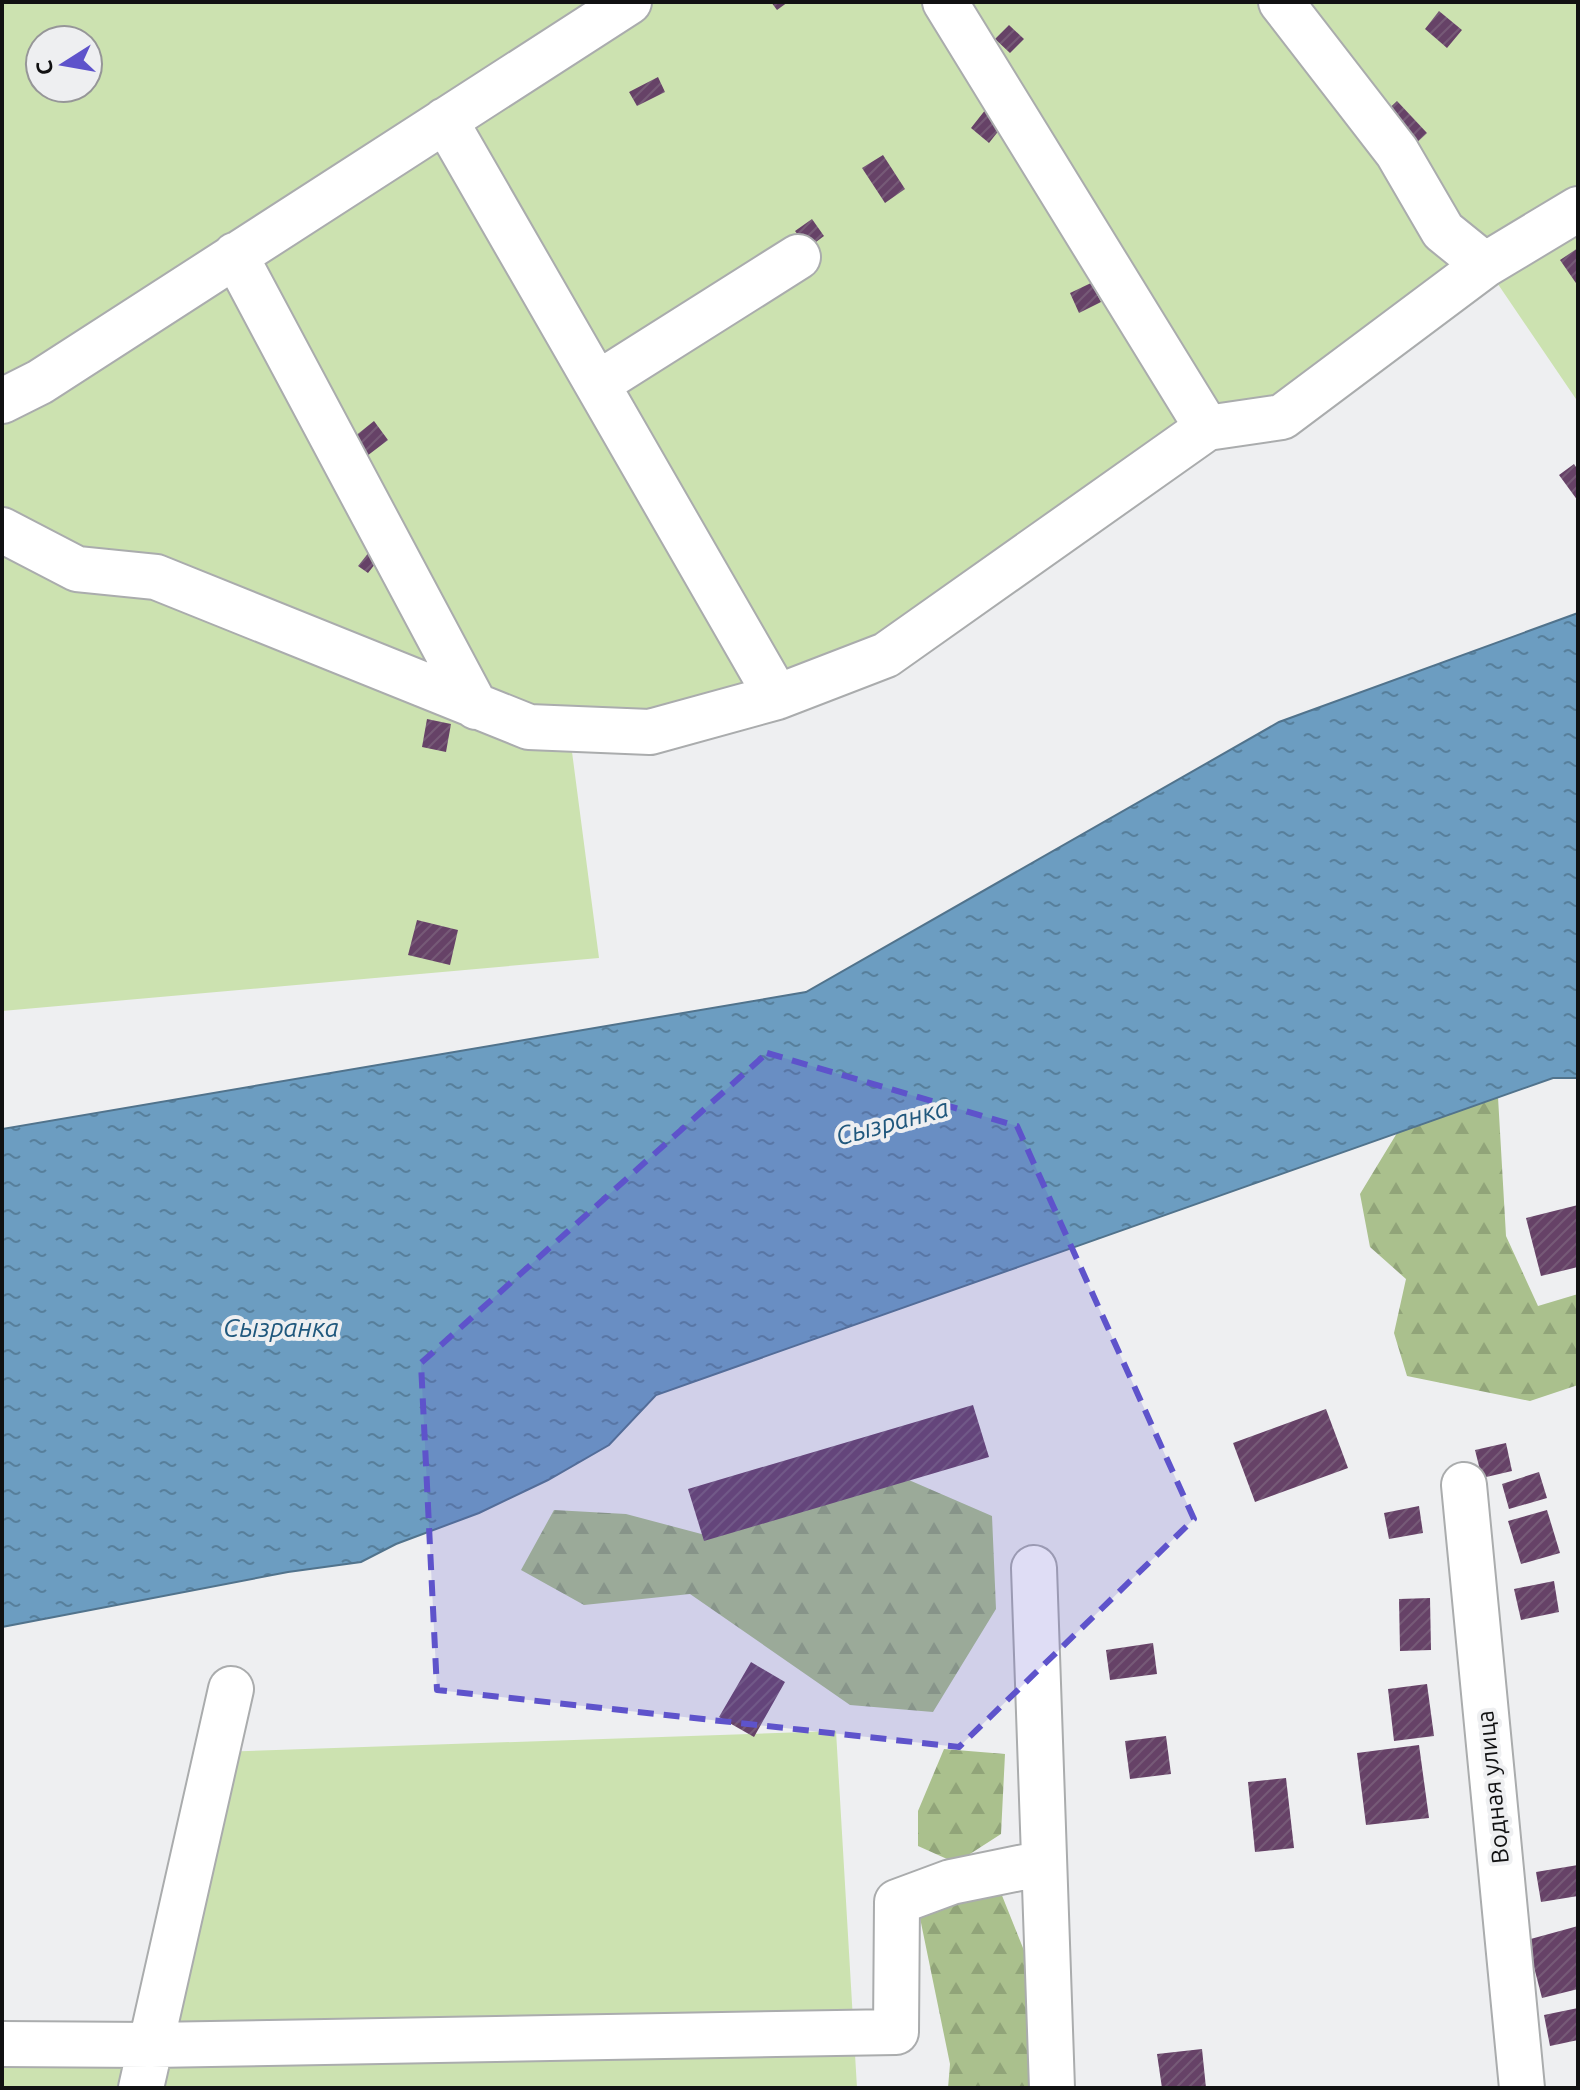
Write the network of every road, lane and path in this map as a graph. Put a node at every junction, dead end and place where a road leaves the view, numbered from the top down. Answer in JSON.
{"nodes":[{"id":1,"x":629,"y":2,"type":"edge"},
{"id":2,"x":945,"y":2,"type":"edge"},
{"id":3,"x":1281,"y":2,"type":"edge"},
{"id":4,"x":445,"y":120,"type":"junction"},
{"id":5,"x":1578,"y":209,"type":"edge"},
{"id":6,"x":235,"y":255,"type":"junction"},
{"id":7,"x":798,"y":257,"type":"dead end"},
{"id":8,"x":1485,"y":265,"type":"junction"},
{"id":9,"x":597,"y":384,"type":"junction"},
{"id":10,"x":2,"y":401,"type":"edge"},
{"id":11,"x":1207,"y":428,"type":"junction"},
{"id":12,"x":2,"y":530,"type":"edge"},
{"id":13,"x":777,"y":697,"type":"junction"},
{"id":14,"x":476,"y":707,"type":"junction"},
{"id":15,"x":1464,"y":1485,"type":"dead end"},
{"id":16,"x":1034,"y":1568,"type":"dead end"},
{"id":17,"x":231,"y":1689,"type":"dead end"},
{"id":18,"x":1044,"y":1863,"type":"junction"},
{"id":19,"x":2,"y":2044,"type":"edge"},
{"id":20,"x":151,"y":2045,"type":"junction"},
{"id":21,"x":141,"y":2088,"type":"edge"},
{"id":22,"x":1052,"y":2088,"type":"edge"},
{"id":23,"x":1522,"y":2088,"type":"edge"}],
"edges":[{"from":1,"to":4,"type":"street"},
{"from":2,"to":11,"type":"street"},
{"from":3,"to":8,"type":"street"},
{"from":4,"to":6,"type":"street"},
{"from":4,"to":9,"type":"street"},
{"from":5,"to":8,"type":"street"},
{"from":6,"to":10,"type":"street"},
{"from":6,"to":14,"type":"street"},
{"from":7,"to":9,"type":"street"},
{"from":8,"to":11,"type":"street"},
{"from":9,"to":13,"type":"street"},
{"from":11,"to":13,"type":"street"},
{"from":12,"to":14,"type":"street"},
{"from":13,"to":14,"type":"street"},
{"from":15,"to":23,"type":"street","name":"Водная улица"},
{"from":16,"to":18,"type":"street"},
{"from":17,"to":20,"type":"street"},
{"from":18,"to":20,"type":"street"},
{"from":18,"to":22,"type":"street"},
{"from":19,"to":20,"type":"street"},
{"from":20,"to":21,"type":"street"}]}
